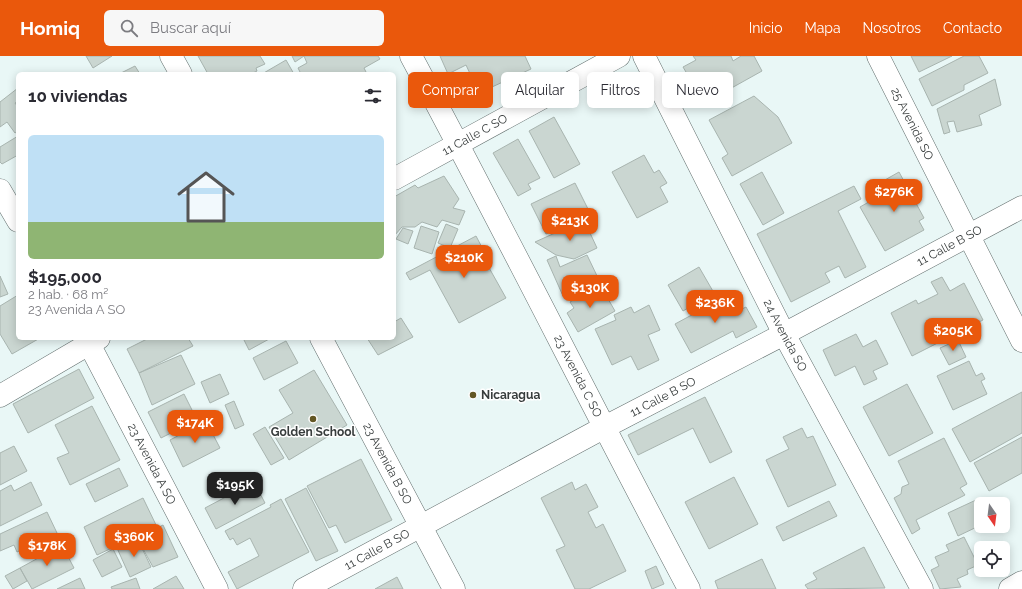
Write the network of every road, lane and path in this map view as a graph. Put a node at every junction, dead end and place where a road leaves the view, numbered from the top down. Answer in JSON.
{"nodes":[{"id":1,"x":171,"y":56,"type":"edge"},
{"id":2,"x":411,"y":56,"type":"edge"},
{"id":3,"x":619,"y":56,"type":"edge"},
{"id":4,"x":644,"y":56,"type":"edge"},
{"id":5,"x":878,"y":56,"type":"edge"},
{"id":6,"x":180,"y":72,"type":"edge"},
{"id":7,"x":458,"y":144,"type":"junction"},
{"id":8,"x":396,"y":178,"type":"edge"},
{"id":9,"x":0,"y":190,"type":"edge"},
{"id":10,"x":1022,"y":207,"type":"edge"},
{"id":11,"x":16,"y":218,"type":"edge"},
{"id":12,"x":969,"y":234,"type":"junction"},
{"id":13,"x":784,"y":334,"type":"junction"},
{"id":14,"x":91,"y":340,"type":"edge"},
{"id":15,"x":322,"y":340,"type":"edge"},
{"id":16,"x":1022,"y":341,"type":"edge"},
{"id":17,"x":0,"y":396,"type":"edge"},
{"id":18,"x":603,"y":428,"type":"junction"},
{"id":19,"x":421,"y":526,"type":"junction"},
{"id":20,"x":1022,"y":582,"type":"edge"},
{"id":21,"x":217,"y":589,"type":"edge"},
{"id":22,"x":304,"y":589,"type":"edge"},
{"id":23,"x":454,"y":589,"type":"edge"},
{"id":24,"x":689,"y":589,"type":"edge"},
{"id":25,"x":922,"y":589,"type":"edge"},
{"id":26,"x":1010,"y":589,"type":"edge"}],
"edges":[{"from":1,"to":6,"type":"street"},
{"from":2,"to":7,"type":"street","name":"23 Avenida C SO"},
{"from":3,"to":7,"type":"street","name":"11 Calle C SO"},
{"from":4,"to":13,"type":"street","name":"24 Avenida SO"},
{"from":5,"to":12,"type":"street","name":"25 Avenida SO"},
{"from":7,"to":8,"type":"street","name":"11 Calle C SO"},
{"from":7,"to":18,"type":"street","name":"23 Avenida C SO"},
{"from":9,"to":11,"type":"street"},
{"from":10,"to":12,"type":"street","name":"11 Calle B SO"},
{"from":12,"to":13,"type":"street","name":"11 Calle B SO"},
{"from":12,"to":16,"type":"street","name":"25 Avenida SO"},
{"from":13,"to":18,"type":"street","name":"11 Calle B SO"},
{"from":13,"to":25,"type":"street","name":"24 Avenida SO"},
{"from":14,"to":17,"type":"street"},
{"from":14,"to":21,"type":"street","name":"23 Avenida A SO"},
{"from":15,"to":19,"type":"street","name":"23 Avenida B SO"},
{"from":18,"to":19,"type":"street","name":"11 Calle B SO"},
{"from":18,"to":24,"type":"street","name":"23 Avenida C SO"},
{"from":19,"to":22,"type":"street","name":"11 Calle B SO"},
{"from":19,"to":23,"type":"street","name":"23 Avenida B SO"},
{"from":20,"to":26,"type":"street"}]}
